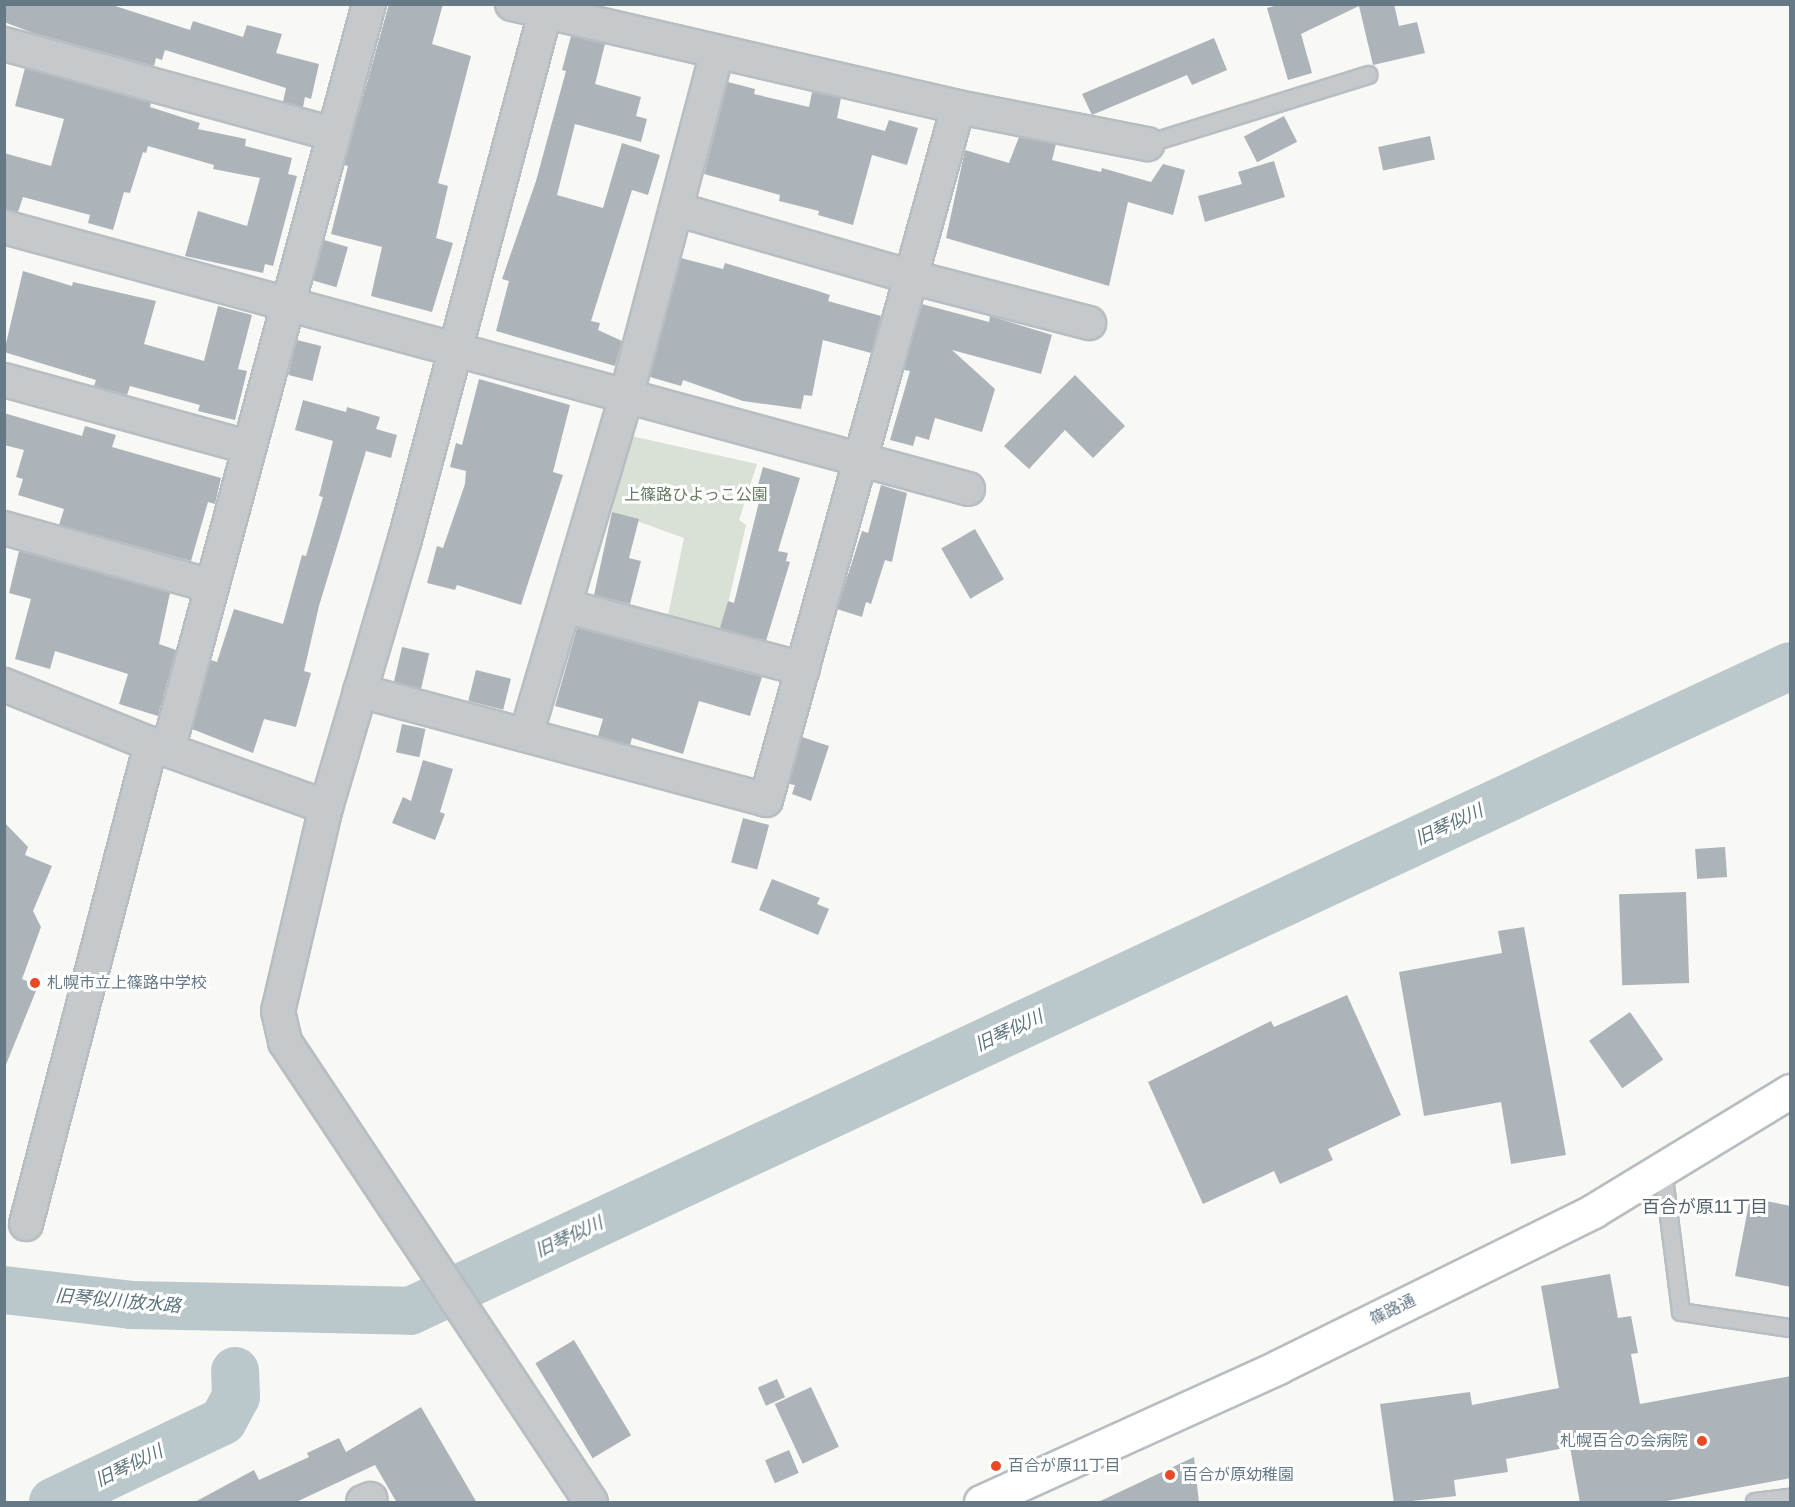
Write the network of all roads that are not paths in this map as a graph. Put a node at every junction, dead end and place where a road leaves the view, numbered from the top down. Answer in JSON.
{"nodes":[{"id":1,"x":369,"y":4,"type":"edge"},
{"id":2,"x":512,"y":4,"type":"edge"},
{"id":3,"x":545,"y":13,"type":"junction"},
{"id":4,"x":4,"y":44,"type":"edge"},
{"id":5,"x":717,"y":52,"type":"junction"},
{"id":6,"x":1368,"y":75,"type":"dead end"},
{"id":7,"x":958,"y":107,"type":"junction"},
{"id":8,"x":333,"y":134,"type":"junction"},
{"id":9,"x":1147,"y":144,"type":"joint"},
{"id":10,"x":676,"y":208,"type":"junction"},
{"id":11,"x":4,"y":227,"type":"edge"},
{"id":12,"x":911,"y":277,"type":"junction"},
{"id":13,"x":286,"y":303,"type":"junction"},
{"id":14,"x":1089,"y":323,"type":"dead end"},
{"id":15,"x":456,"y":349,"type":"junction"},
{"id":16,"x":4,"y":380,"type":"edge"},
{"id":17,"x":626,"y":397,"type":"junction"},
{"id":18,"x":248,"y":447,"type":"junction"},
{"id":19,"x":863,"y":459,"type":"junction"},
{"id":20,"x":968,"y":489,"type":"dead end"},
{"id":21,"x":4,"y":528,"type":"edge"},
{"id":22,"x":212,"y":586,"type":"junction"},
{"id":23,"x":565,"y":606,"type":"junction"},
{"id":24,"x":803,"y":669,"type":"junction"},
{"id":25,"x":4,"y":685,"type":"edge"},
{"id":26,"x":360,"y":691,"type":"junction"},
{"id":27,"x":526,"y":735,"type":"junction"},
{"id":28,"x":159,"y":747,"type":"junction"},
{"id":29,"x":326,"y":807,"type":"junction"},
{"id":30,"x":1791,"y":1091,"type":"edge"},
{"id":31,"x":1663,"y":1169,"type":"junction"},
{"id":32,"x":26,"y":1224,"type":"dead end"},
{"id":33,"x":1791,"y":1328,"type":"edge"},
{"id":34,"x":1791,"y":1498,"type":"edge"},
{"id":35,"x":591,"y":1503,"type":"edge"},
{"id":36,"x":981,"y":1503,"type":"edge"},
{"id":37,"x":1755,"y":1503,"type":"edge"}],
"edges":[{"from":1,"to":8,"type":"street"},
{"from":2,"to":3,"type":"street"},
{"from":3,"to":5,"type":"street"},
{"from":3,"to":15,"type":"street"},
{"from":4,"to":8,"type":"street"},
{"from":5,"to":7,"type":"street"},
{"from":5,"to":10,"type":"street"},
{"from":6,"to":9,"type":"lane"},
{"from":7,"to":9,"type":"street"},
{"from":7,"to":12,"type":"street"},
{"from":8,"to":13,"type":"street"},
{"from":10,"to":12,"type":"street"},
{"from":10,"to":17,"type":"street"},
{"from":11,"to":13,"type":"street"},
{"from":12,"to":14,"type":"street"},
{"from":12,"to":19,"type":"street"},
{"from":13,"to":15,"type":"street"},
{"from":13,"to":18,"type":"street"},
{"from":15,"to":17,"type":"street"},
{"from":15,"to":26,"type":"street"},
{"from":16,"to":18,"type":"street"},
{"from":17,"to":19,"type":"street"},
{"from":17,"to":23,"type":"street"},
{"from":18,"to":22,"type":"street"},
{"from":19,"to":20,"type":"street"},
{"from":19,"to":24,"type":"street"},
{"from":21,"to":22,"type":"street"},
{"from":22,"to":28,"type":"street"},
{"from":23,"to":24,"type":"street"},
{"from":23,"to":27,"type":"street"},
{"from":24,"to":27,"type":"street"},
{"from":25,"to":28,"type":"street"},
{"from":26,"to":27,"type":"street"},
{"from":26,"to":29,"type":"street"},
{"from":28,"to":29,"type":"street"},
{"from":28,"to":32,"type":"street"},
{"from":29,"to":35,"type":"street"},
{"from":30,"to":31,"type":"street","name":"篠路通"},
{"from":31,"to":33,"type":"lane"},
{"from":31,"to":36,"type":"street","name":"篠路通"},
{"from":34,"to":37,"type":"lane"}]}
